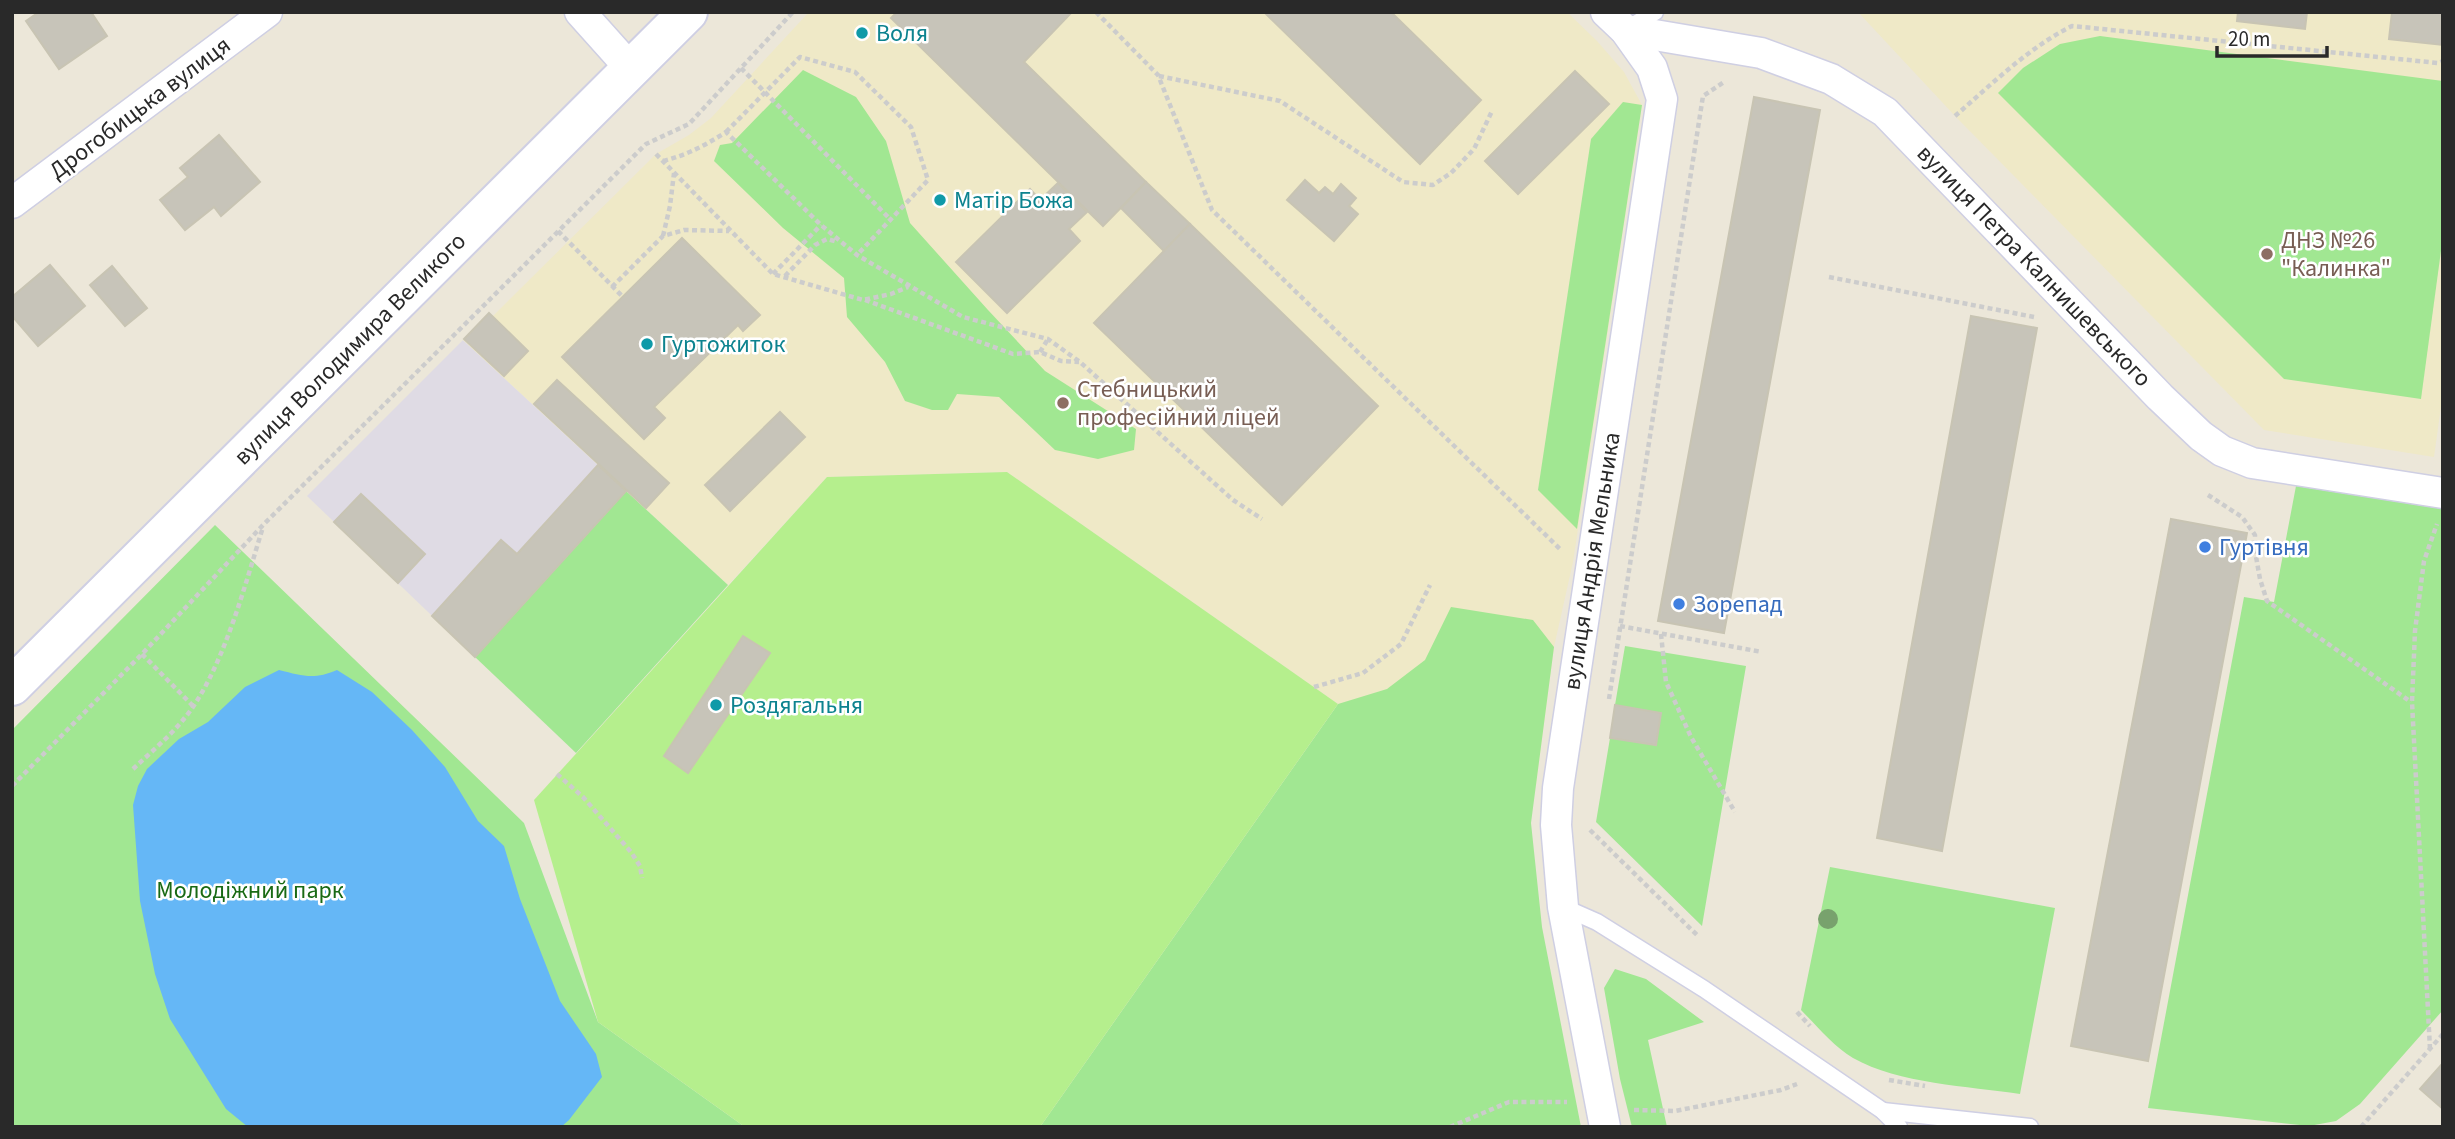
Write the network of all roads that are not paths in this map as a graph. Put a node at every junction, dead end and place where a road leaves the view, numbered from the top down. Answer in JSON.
{"nodes":[{"id":1,"x":267,"y":12,"type":"edge"},
{"id":2,"x":580,"y":12,"type":"edge"},
{"id":3,"x":688,"y":12,"type":"edge"},
{"id":4,"x":1655,"y":12,"type":"edge"},
{"id":5,"x":1616,"y":21,"type":"edge"},
{"id":6,"x":631,"y":69,"type":"junction"},
{"id":7,"x":12,"y":203,"type":"edge"},
{"id":8,"x":2441,"y":505,"type":"edge"},
{"id":9,"x":12,"y":686,"type":"edge"},
{"id":10,"x":1563,"y":907,"type":"junction"},
{"id":11,"x":1883,"y":1111,"type":"junction"},
{"id":12,"x":1605,"y":1127,"type":"edge"},
{"id":13,"x":1899,"y":1127,"type":"edge"},
{"id":14,"x":2030,"y":1127,"type":"edge"}],
"edges":[{"from":1,"to":7,"type":"street","name":"Дрогобицька вулиця"},
{"from":2,"to":6,"type":"street"},
{"from":3,"to":6,"type":"street","name":"вулиця Володимира Великого"},
{"from":4,"to":5,"type":"lane"},
{"from":5,"to":8,"type":"street","name":"вулиця Петра Калнишевського"},
{"from":5,"to":10,"type":"street","name":"вулиця Андрія Мельника"},
{"from":6,"to":9,"type":"street","name":"вулиця Володимира Великого"},
{"from":10,"to":11,"type":"lane"},
{"from":10,"to":12,"type":"street","name":"вулиця Андрія Мельника"},
{"from":11,"to":13,"type":"lane"},
{"from":11,"to":14,"type":"lane"}]}
